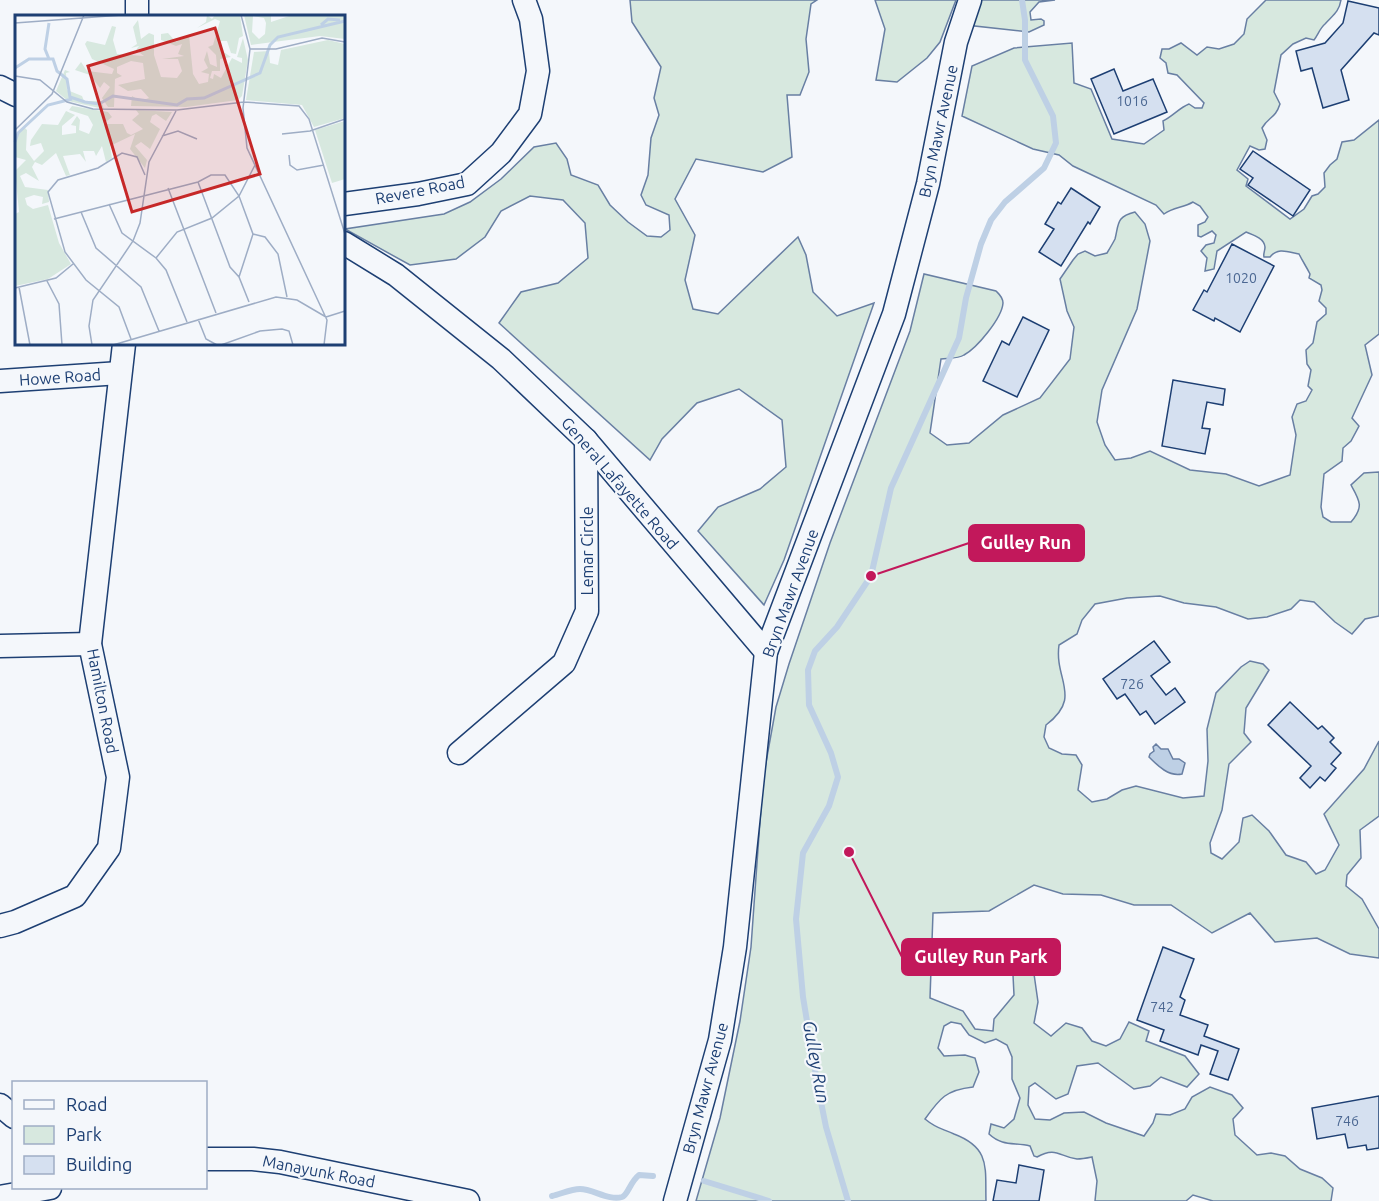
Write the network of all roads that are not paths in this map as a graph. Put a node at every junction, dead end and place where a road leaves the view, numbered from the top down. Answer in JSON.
{"nodes":[{"id":1,"x":524,"y":0,"type":"edge"},
{"id":2,"x":970,"y":0,"type":"edge"},
{"id":3,"x":0,"y":87,"type":"edge"},
{"id":4,"x":15,"y":94,"type":"edge"},
{"id":5,"x":345,"y":204,"type":"edge"},
{"id":6,"x":345,"y":244,"type":"edge"},
{"id":7,"x":124,"y":345,"type":"edge"},
{"id":8,"x":120,"y":373,"type":"junction"},
{"id":9,"x":0,"y":381,"type":"edge"},
{"id":10,"x":586,"y":440,"type":"junction"},
{"id":11,"x":90,"y":644,"type":"junction"},
{"id":12,"x":0,"y":646,"type":"edge"},
{"id":13,"x":766,"y":652,"type":"junction"},
{"id":14,"x":459,"y":753,"type":"dead end"},
{"id":15,"x":0,"y":926,"type":"edge"},
{"id":16,"x":0,"y":1105,"type":"edge"},
{"id":17,"x":12,"y":1115,"type":"edge"},
{"id":18,"x":207,"y":1159,"type":"edge"},
{"id":19,"x":44,"y":1189,"type":"edge"},
{"id":20,"x":0,"y":1197,"type":"edge"},
{"id":21,"x":468,"y":1201,"type":"edge"},
{"id":22,"x":675,"y":1201,"type":"edge"}],
"edges":[{"from":1,"to":5,"type":"street","name":"Revere Road"},
{"from":2,"to":13,"type":"street","name":"Bryn Mawr Avenue"},
{"from":3,"to":4,"type":"street"},
{"from":6,"to":10,"type":"street","name":"General Lafayette Road"},
{"from":7,"to":8,"type":"street","name":"Hamilton Road"},
{"from":8,"to":9,"type":"street","name":"Howe Road"},
{"from":8,"to":11,"type":"street","name":"Hamilton Road"},
{"from":10,"to":13,"type":"street","name":"General Lafayette Road"},
{"from":10,"to":14,"type":"street","name":"Lemar Circle"},
{"from":11,"to":12,"type":"street"},
{"from":11,"to":15,"type":"street","name":"Hamilton Road"},
{"from":13,"to":22,"type":"street","name":"Bryn Mawr Avenue"},
{"from":16,"to":17,"type":"street"},
{"from":18,"to":21,"type":"street","name":"Manayunk Road"},
{"from":19,"to":20,"type":"street"}]}
